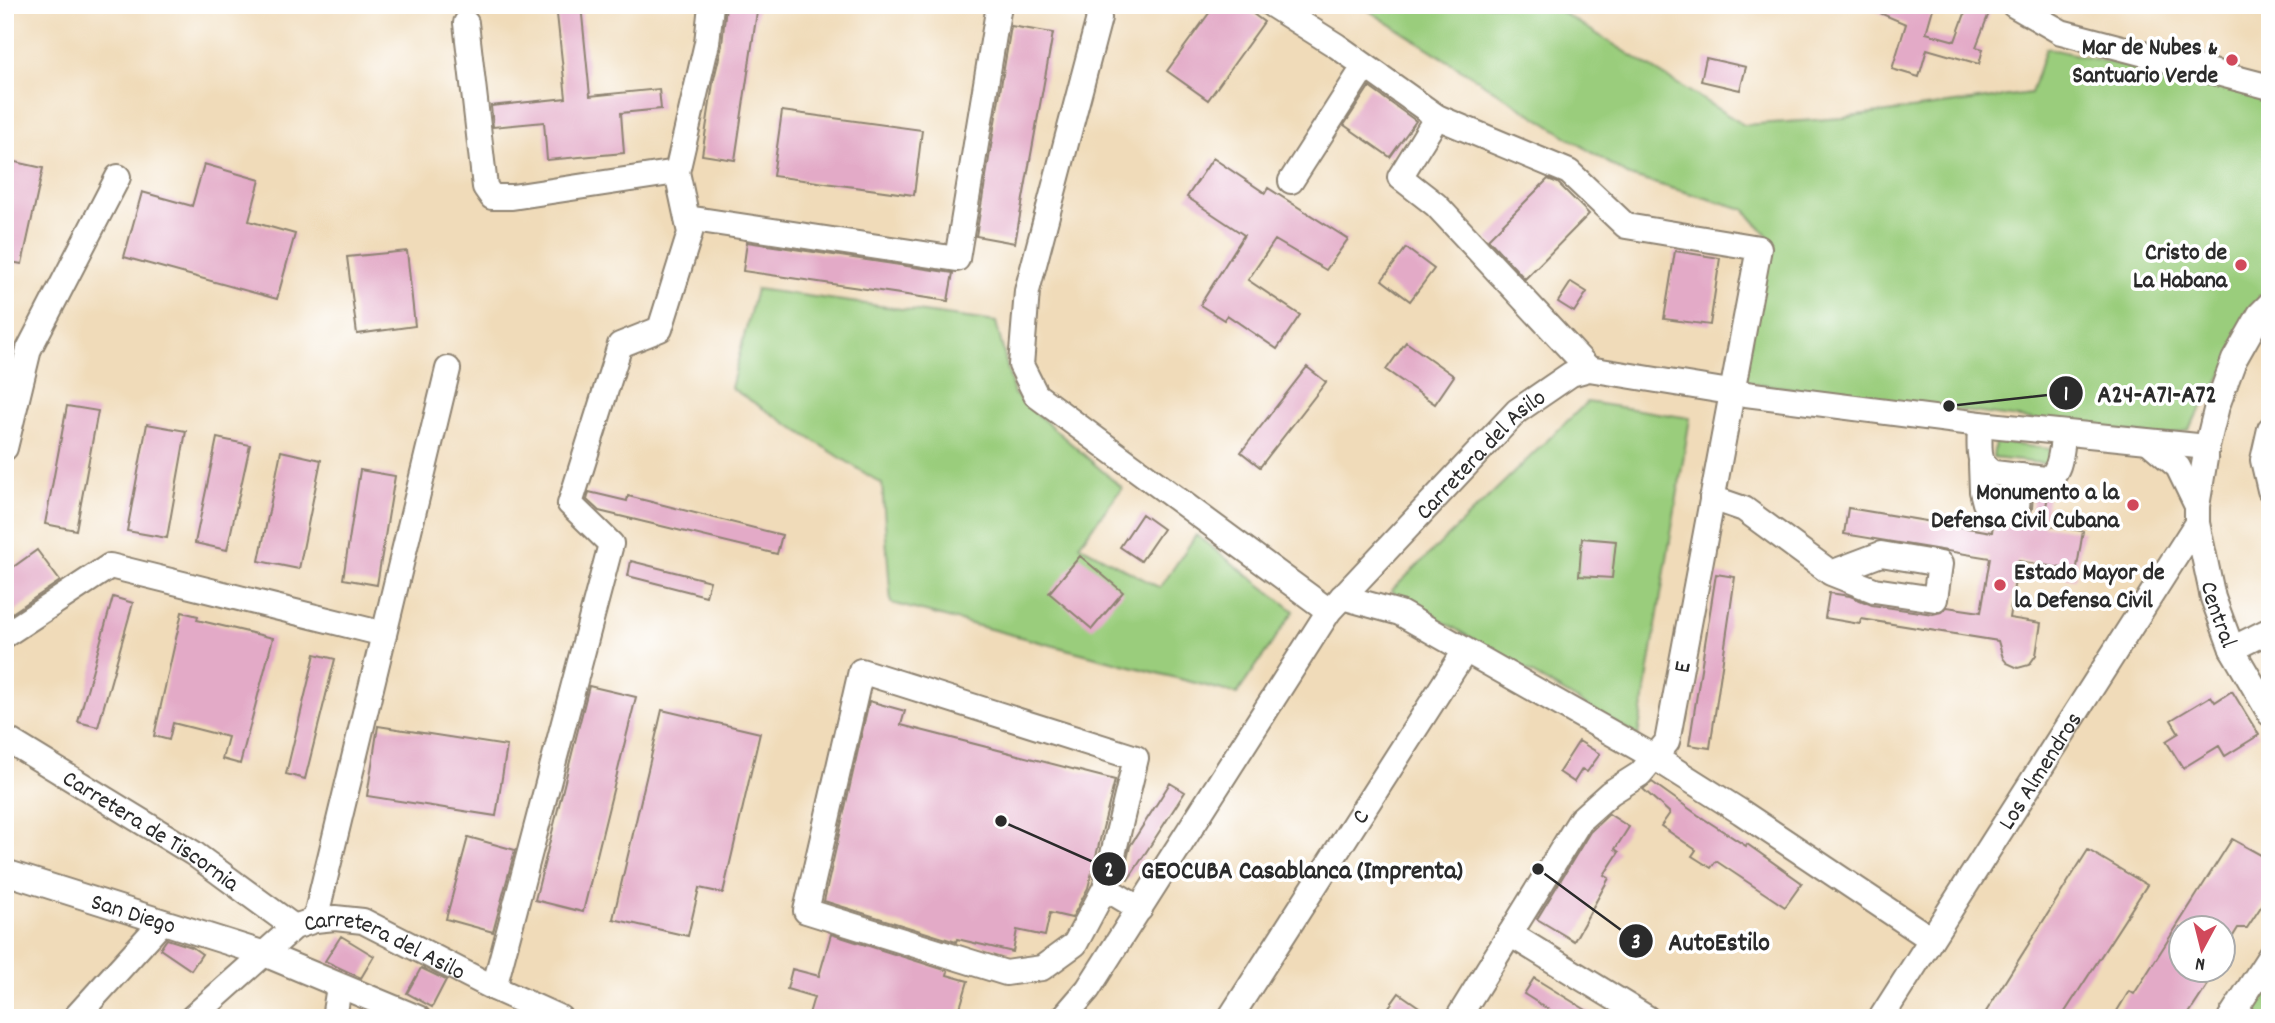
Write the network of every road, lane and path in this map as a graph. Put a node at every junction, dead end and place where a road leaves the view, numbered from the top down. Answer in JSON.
{"nodes":[{"id":1,"x":711,"y":5,"type":"edge"},
{"id":2,"x":999,"y":5,"type":"edge"},
{"id":3,"x":1094,"y":5,"type":"edge"},
{"id":4,"x":1272,"y":5,"type":"edge"},
{"id":5,"x":1306,"y":5,"type":"edge"},
{"id":6,"x":2014,"y":5,"type":"edge"},
{"id":7,"x":467,"y":23,"type":"dead end"},
{"id":8,"x":1337,"y":46,"type":"junction"},
{"id":9,"x":1364,"y":67,"type":"junction"},
{"id":10,"x":2270,"y":87,"type":"edge"},
{"id":11,"x":1437,"y":117,"type":"junction"},
{"id":12,"x":677,"y":172,"type":"junction"},
{"id":13,"x":118,"y":177,"type":"dead end"},
{"id":14,"x":1291,"y":181,"type":"dead end"},
{"id":15,"x":687,"y":218,"type":"junction"},
{"id":16,"x":2270,"y":304,"type":"edge"},
{"id":17,"x":448,"y":369,"type":"dead end"},
{"id":18,"x":1589,"y":369,"type":"junction"},
{"id":19,"x":1730,"y":392,"type":"junction"},
{"id":20,"x":2217,"y":406,"type":"junction"},
{"id":21,"x":1980,"y":424,"type":"junction"},
{"id":22,"x":2270,"y":429,"type":"edge"},
{"id":23,"x":2064,"y":433,"type":"junction"},
{"id":24,"x":2149,"y":442,"type":"junction"},
{"id":25,"x":2178,"y":444,"type":"junction"},
{"id":26,"x":2207,"y":447,"type":"junction"},
{"id":27,"x":5,"y":448,"type":"edge"},
{"id":28,"x":1981,"y":464,"type":"junction"},
{"id":29,"x":2020,"y":476,"type":"junction"},
{"id":30,"x":2270,"y":490,"type":"edge"},
{"id":31,"x":1712,"y":499,"type":"junction"},
{"id":32,"x":2197,"y":514,"type":"junction"},
{"id":33,"x":1831,"y":573,"type":"dead end"},
{"id":34,"x":1336,"y":604,"type":"junction"},
{"id":35,"x":2270,"y":630,"type":"edge"},
{"id":36,"x":384,"y":634,"type":"junction"},
{"id":37,"x":5,"y":635,"type":"edge"},
{"id":38,"x":2232,"y":649,"type":"junction"},
{"id":39,"x":1465,"y":651,"type":"junction"},
{"id":40,"x":2270,"y":714,"type":"edge"},
{"id":41,"x":5,"y":738,"type":"edge"},
{"id":42,"x":1654,"y":757,"type":"junction"},
{"id":43,"x":5,"y":872,"type":"edge"},
{"id":44,"x":1105,"y":888,"type":"junction"},
{"id":45,"x":1140,"y":909,"type":"junction"},
{"id":46,"x":163,"y":922,"type":"junction"},
{"id":47,"x":304,"y":923,"type":"junction"},
{"id":48,"x":1510,"y":934,"type":"junction"},
{"id":49,"x":1931,"y":939,"type":"junction"},
{"id":50,"x":262,"y":953,"type":"junction"},
{"id":51,"x":2270,"y":956,"type":"edge"},
{"id":52,"x":300,"y":970,"type":"junction"},
{"id":53,"x":339,"y":987,"type":"junction"},
{"id":54,"x":495,"y":988,"type":"junction"},
{"id":55,"x":75,"y":1018,"type":"edge"},
{"id":56,"x":192,"y":1018,"type":"edge"},
{"id":57,"x":334,"y":1018,"type":"edge"},
{"id":58,"x":418,"y":1018,"type":"edge"},
{"id":59,"x":560,"y":1018,"type":"edge"},
{"id":60,"x":1063,"y":1018,"type":"edge"},
{"id":61,"x":1230,"y":1018,"type":"edge"},
{"id":62,"x":1458,"y":1018,"type":"edge"},
{"id":63,"x":1647,"y":1018,"type":"edge"},
{"id":64,"x":1881,"y":1018,"type":"edge"},
{"id":65,"x":2230,"y":1018,"type":"edge"}],
"edges":[{"from":1,"to":12,"type":"street"},
{"from":2,"to":15,"type":"street"},
{"from":3,"to":34,"type":"street"},
{"from":4,"to":8,"type":"street"},
{"from":5,"to":8,"type":"street"},
{"from":6,"to":10,"type":"street"},
{"from":7,"to":12,"type":"street"},
{"from":8,"to":9,"type":"street"},
{"from":9,"to":11,"type":"street"},
{"from":9,"to":14,"type":"street"},
{"from":11,"to":18,"type":"street"},
{"from":11,"to":19,"type":"street","name":"E"},
{"from":12,"to":15,"type":"street"},
{"from":13,"to":27,"type":"street"},
{"from":15,"to":54,"type":"street"},
{"from":16,"to":20,"type":"street"},
{"from":17,"to":36,"type":"street"},
{"from":18,"to":19,"type":"street"},
{"from":18,"to":34,"type":"street","name":"Carretera del Asilo"},
{"from":19,"to":21,"type":"street"},
{"from":19,"to":31,"type":"street","name":"E"},
{"from":20,"to":25,"type":"street"},
{"from":20,"to":26,"type":"street"},
{"from":21,"to":23,"type":"street"},
{"from":21,"to":28,"type":"street"},
{"from":22,"to":30,"type":"street"},
{"from":23,"to":24,"type":"street"},
{"from":23,"to":29,"type":"street"},
{"from":24,"to":25,"type":"street"},
{"from":24,"to":32,"type":"street"},
{"from":25,"to":26,"type":"street"},
{"from":26,"to":32,"type":"street"},
{"from":28,"to":29,"type":"street"},
{"from":28,"to":29,"type":"street"},
{"from":31,"to":33,"type":"street"},
{"from":31,"to":42,"type":"street","name":"E"},
{"from":32,"to":38,"type":"street","name":"Central"},
{"from":32,"to":49,"type":"street","name":"Los Almendros"},
{"from":34,"to":39,"type":"street"},
{"from":34,"to":45,"type":"street","name":"Carretera del Asilo"},
{"from":35,"to":38,"type":"street"},
{"from":36,"to":37,"type":"street"},
{"from":36,"to":47,"type":"street"},
{"from":38,"to":40,"type":"street","name":"Central"},
{"from":39,"to":42,"type":"street"},
{"from":39,"to":61,"type":"street","name":"C"},
{"from":41,"to":47,"type":"street","name":"Carretera de Tiscornia"},
{"from":42,"to":48,"type":"street","name":"E"},
{"from":42,"to":49,"type":"street"},
{"from":43,"to":46,"type":"street","name":"San Diego"},
{"from":44,"to":44,"type":"street"},
{"from":44,"to":45,"type":"street"},
{"from":45,"to":60,"type":"street","name":"Carretera del Asilo"},
{"from":46,"to":50,"type":"street","name":"San Diego"},
{"from":46,"to":55,"type":"street"},
{"from":47,"to":50,"type":"street","name":"Carretera del Asilo"},
{"from":47,"to":52,"type":"street"},
{"from":47,"to":54,"type":"street","name":"Carretera del Asilo"},
{"from":48,"to":62,"type":"street","name":"E"},
{"from":48,"to":63,"type":"street"},
{"from":49,"to":64,"type":"street","name":"Los Almendros"},
{"from":50,"to":52,"type":"street","name":"San Diego"},
{"from":50,"to":56,"type":"street","name":"Carretera del Asilo"},
{"from":51,"to":65,"type":"street"},
{"from":52,"to":53,"type":"street","name":"San Diego"},
{"from":53,"to":57,"type":"street"},
{"from":53,"to":58,"type":"street","name":"San Diego"},
{"from":54,"to":59,"type":"street","name":"Carretera del Asilo"}]}
